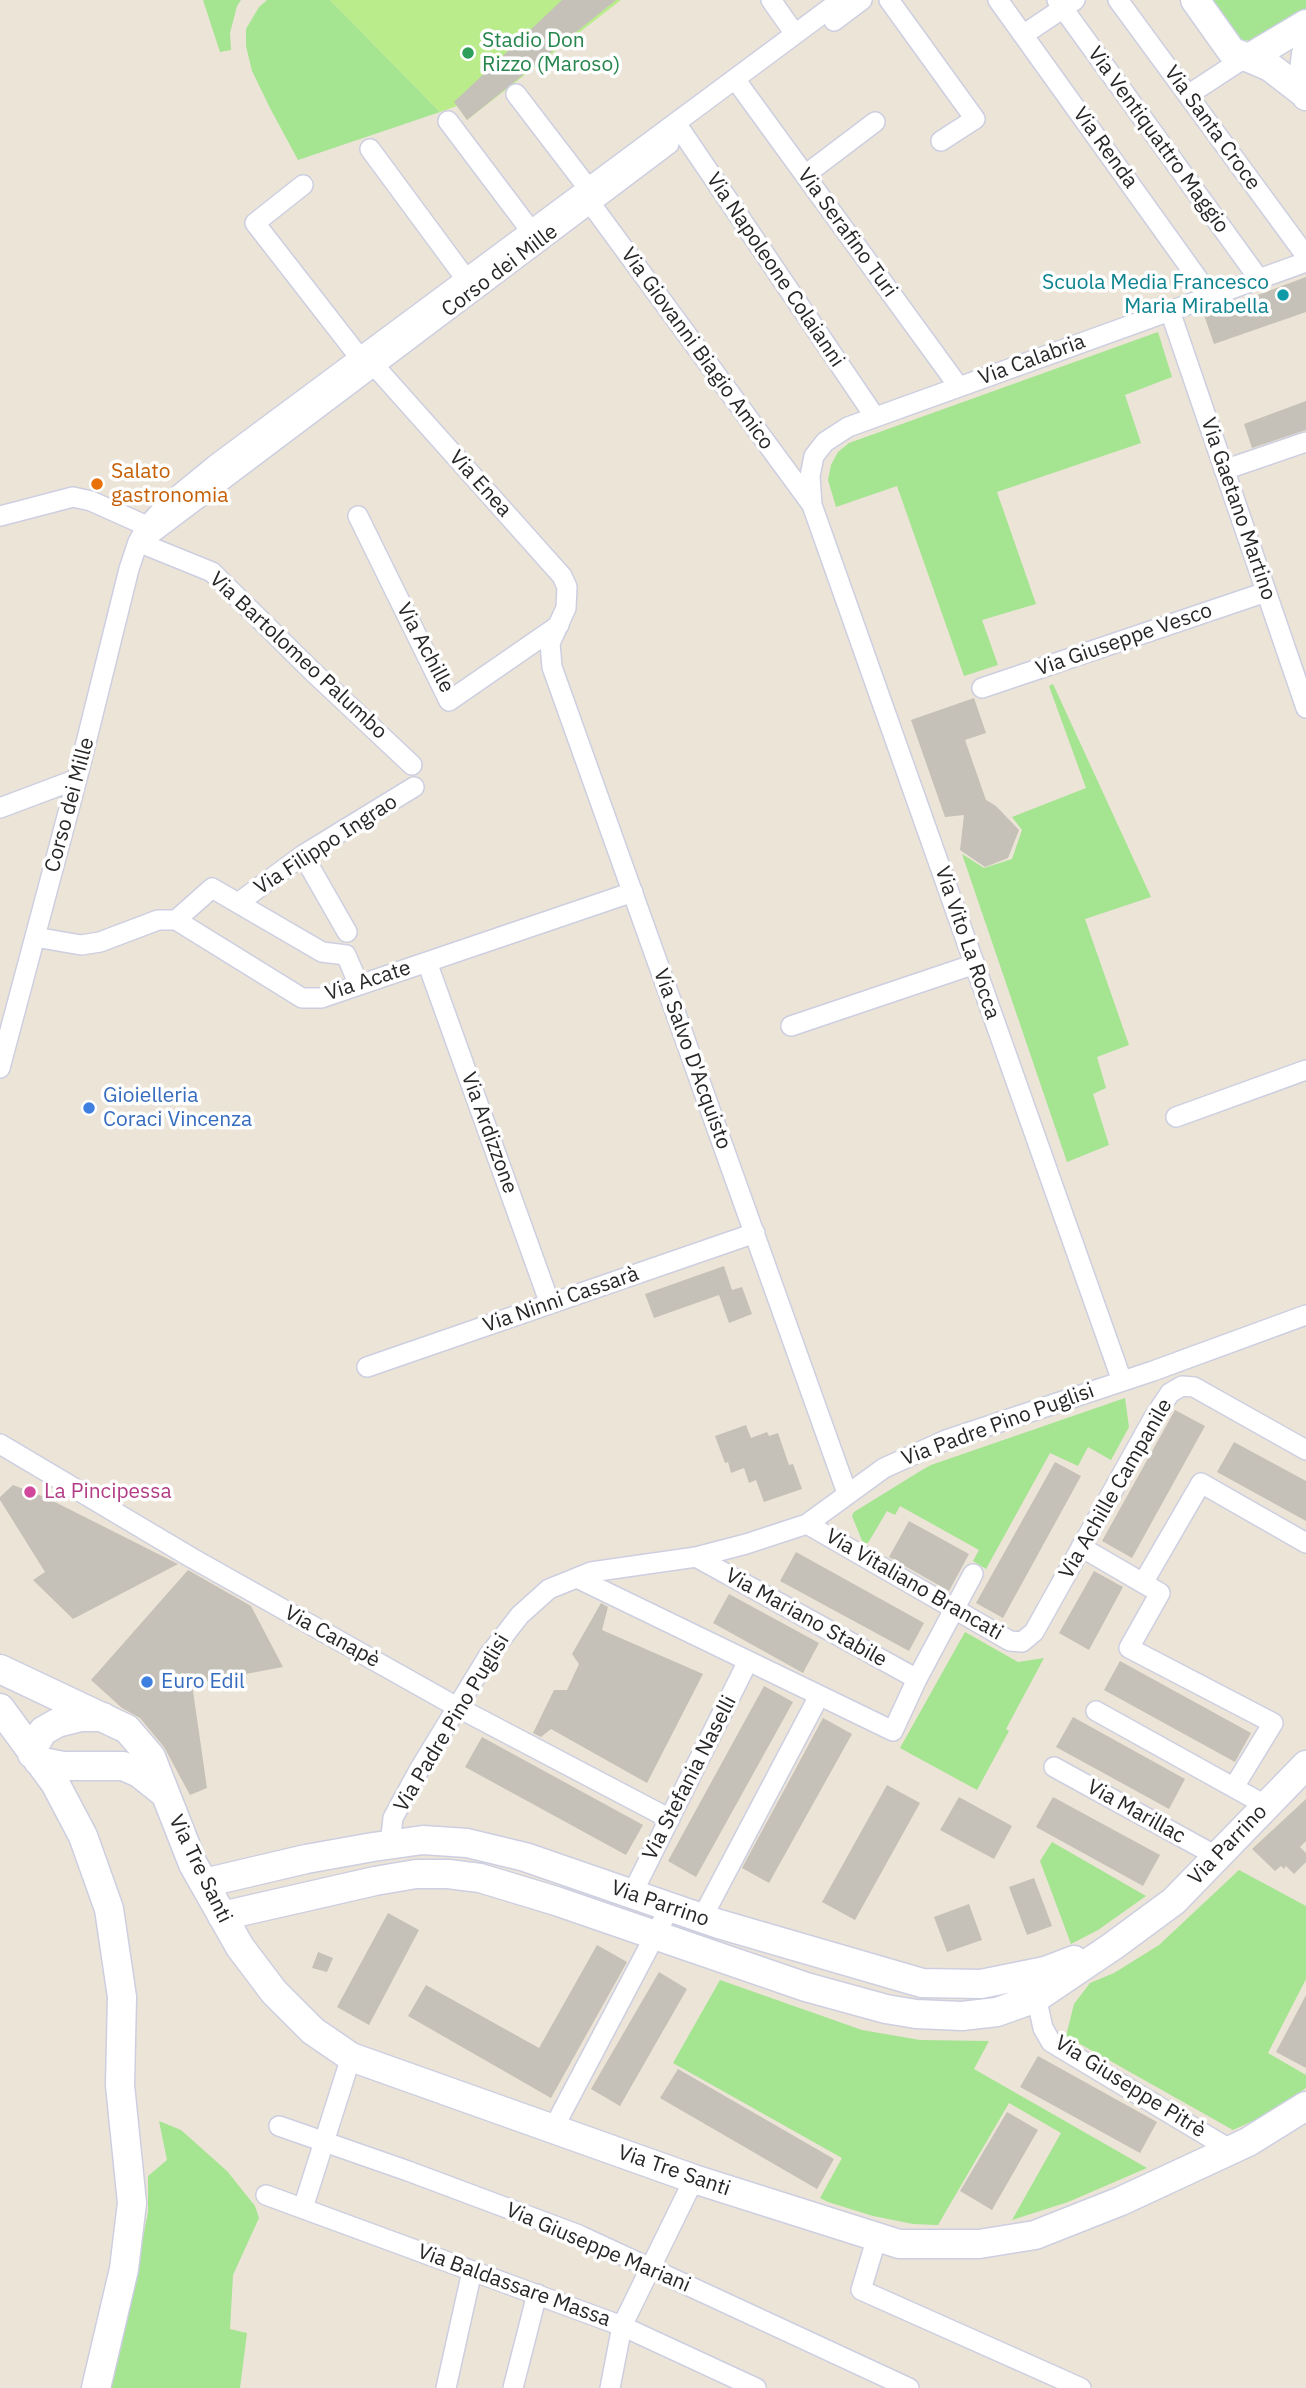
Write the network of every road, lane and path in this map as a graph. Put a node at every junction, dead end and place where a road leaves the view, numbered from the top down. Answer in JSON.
{"nodes":[{"id":1,"x":771,"y":0,"type":"edge"},
{"id":2,"x":841,"y":0,"type":"edge"},
{"id":3,"x":862,"y":0,"type":"edge"},
{"id":4,"x":889,"y":0,"type":"edge"},
{"id":5,"x":998,"y":0,"type":"edge"},
{"id":6,"x":1118,"y":0,"type":"edge"},
{"id":7,"x":1195,"y":0,"type":"edge"},
{"id":8,"x":1065,"y":3,"type":"edge"},
{"id":9,"x":1306,"y":24,"type":"edge"},
{"id":10,"x":795,"y":34,"type":"junction"},
{"id":11,"x":1023,"y":35,"type":"junction"},
{"id":12,"x":1306,"y":54,"type":"edge"},
{"id":13,"x":1247,"y":58,"type":"junction"},
{"id":14,"x":739,"y":84,"type":"junction"},
{"id":15,"x":516,"y":94,"type":"dead end"},
{"id":16,"x":1188,"y":95,"type":"junction"},
{"id":17,"x":1306,"y":95,"type":"edge"},
{"id":18,"x":448,"y":121,"type":"dead end"},
{"id":19,"x":875,"y":122,"type":"dead end"},
{"id":20,"x":680,"y":128,"type":"junction"},
{"id":21,"x":941,"y":141,"type":"dead end"},
{"id":22,"x":370,"y":149,"type":"dead end"},
{"id":23,"x":805,"y":175,"type":"junction"},
{"id":24,"x":303,"y":185,"type":"dead end"},
{"id":25,"x":587,"y":195,"type":"junction"},
{"id":26,"x":531,"y":231,"type":"junction"},
{"id":27,"x":1306,"y":256,"type":"edge"},
{"id":28,"x":1306,"y":262,"type":"edge"},
{"id":29,"x":466,"y":279,"type":"junction"},
{"id":30,"x":1259,"y":279,"type":"junction"},
{"id":31,"x":1211,"y":297,"type":"junction"},
{"id":32,"x":1170,"y":311,"type":"junction"},
{"id":33,"x":366,"y":359,"type":"junction"},
{"id":34,"x":959,"y":387,"type":"junction"},
{"id":35,"x":875,"y":417,"type":"junction"},
{"id":36,"x":1306,"y":442,"type":"edge"},
{"id":37,"x":1224,"y":470,"type":"junction"},
{"id":38,"x":812,"y":505,"type":"junction"},
{"id":39,"x":0,"y":516,"type":"edge"},
{"id":40,"x":358,"y":516,"type":"dead end"},
{"id":41,"x":143,"y":534,"type":"junction"},
{"id":42,"x":1266,"y":592,"type":"junction"},
{"id":43,"x":560,"y":624,"type":"junction"},
{"id":44,"x":982,"y":688,"type":"dead end"},
{"id":45,"x":1306,"y":708,"type":"edge"},
{"id":46,"x":412,"y":765,"type":"dead end"},
{"id":47,"x":77,"y":779,"type":"junction"},
{"id":48,"x":414,"y":787,"type":"dead end"},
{"id":49,"x":0,"y":808,"type":"edge"},
{"id":50,"x":303,"y":855,"type":"junction"},
{"id":51,"x":633,"y":892,"type":"junction"},
{"id":52,"x":238,"y":903,"type":"junction"},
{"id":53,"x":176,"y":920,"type":"junction"},
{"id":54,"x":347,"y":932,"type":"dead end"},
{"id":55,"x":35,"y":937,"type":"junction"},
{"id":56,"x":427,"y":962,"type":"junction"},
{"id":57,"x":975,"y":964,"type":"junction"},
{"id":58,"x":359,"y":985,"type":"junction"},
{"id":59,"x":791,"y":1026,"type":"dead end"},
{"id":60,"x":0,"y":1068,"type":"edge"},
{"id":61,"x":1306,"y":1070,"type":"edge"},
{"id":62,"x":1176,"y":1117,"type":"dead end"},
{"id":63,"x":755,"y":1233,"type":"junction"},
{"id":64,"x":550,"y":1304,"type":"junction"},
{"id":65,"x":1306,"y":1315,"type":"edge"},
{"id":66,"x":366,"y":1367,"type":"dead end"},
{"id":67,"x":1122,"y":1381,"type":"junction"},
{"id":68,"x":0,"y":1444,"type":"edge"},
{"id":69,"x":1306,"y":1450,"type":"edge"},
{"id":70,"x":847,"y":1493,"type":"junction"},
{"id":71,"x":807,"y":1524,"type":"junction"},
{"id":72,"x":1306,"y":1543,"type":"edge"},
{"id":73,"x":1081,"y":1547,"type":"junction"},
{"id":74,"x":696,"y":1557,"type":"junction"},
{"id":75,"x":973,"y":1574,"type":"dead end"},
{"id":76,"x":577,"y":1578,"type":"junction"},
{"id":77,"x":1143,"y":1583,"type":"junction"},
{"id":78,"x":955,"y":1609,"type":"junction"},
{"id":79,"x":1022,"y":1642,"type":"joint"},
{"id":80,"x":748,"y":1661,"type":"junction"},
{"id":81,"x":0,"y":1669,"type":"edge"},
{"id":82,"x":917,"y":1679,"type":"junction"},
{"id":83,"x":820,"y":1696,"type":"junction"},
{"id":84,"x":457,"y":1707,"type":"junction"},
{"id":85,"x":0,"y":1708,"type":"edge"},
{"id":86,"x":1096,"y":1711,"type":"dead end"},
{"id":87,"x":103,"y":1717,"type":"junction"},
{"id":88,"x":35,"y":1758,"type":"junction"},
{"id":89,"x":1306,"y":1765,"type":"edge"},
{"id":90,"x":102,"y":1767,"type":"junction"},
{"id":91,"x":1054,"y":1767,"type":"dead end"},
{"id":92,"x":1234,"y":1787,"type":"junction"},
{"id":93,"x":163,"y":1792,"type":"junction"},
{"id":94,"x":1267,"y":1806,"type":"junction"},
{"id":95,"x":72,"y":1814,"type":"junction"},
{"id":96,"x":670,"y":1819,"type":"junction"},
{"id":97,"x":390,"y":1844,"type":"junction"},
{"id":98,"x":1217,"y":1857,"type":"junction"},
{"id":99,"x":204,"y":1884,"type":"junction"},
{"id":100,"x":632,"y":1894,"type":"junction"},
{"id":101,"x":670,"y":1907,"type":"junction"},
{"id":102,"x":222,"y":1916,"type":"junction"},
{"id":103,"x":702,"y":1918,"type":"junction"},
{"id":104,"x":656,"y":1935,"type":"junction"},
{"id":105,"x":1034,"y":1986,"type":"junction"},
{"id":106,"x":351,"y":2057,"type":"junction"},
{"id":107,"x":1306,"y":2106,"type":"edge"},
{"id":108,"x":279,"y":2126,"type":"dead end"},
{"id":109,"x":553,"y":2129,"type":"junction"},
{"id":110,"x":324,"y":2142,"type":"junction"},
{"id":111,"x":1231,"y":2150,"type":"junction"},
{"id":112,"x":694,"y":2179,"type":"junction"},
{"id":113,"x":267,"y":2195,"type":"dead end"},
{"id":114,"x":303,"y":2208,"type":"junction"},
{"id":115,"x":877,"y":2237,"type":"junction"},
{"id":116,"x":650,"y":2269,"type":"junction"},
{"id":117,"x":472,"y":2271,"type":"junction"},
{"id":118,"x":537,"y":2294,"type":"junction"},
{"id":119,"x":622,"y":2326,"type":"junction"},
{"id":120,"x":96,"y":2388,"type":"edge"},
{"id":121,"x":446,"y":2388,"type":"edge"},
{"id":122,"x":513,"y":2388,"type":"edge"},
{"id":123,"x":610,"y":2388,"type":"edge"},
{"id":124,"x":756,"y":2388,"type":"edge"},
{"id":125,"x":909,"y":2388,"type":"edge"},
{"id":126,"x":1081,"y":2388,"type":"edge"}],
"edges":[{"from":1,"to":10,"type":"street"},
{"from":2,"to":10,"type":"street","name":"Corso dei Mille"},
{"from":3,"to":14,"type":"street","name":"Corso dei Mille"},
{"from":4,"to":21,"type":"street"},
{"from":5,"to":11,"type":"street","name":"Via Renda"},
{"from":6,"to":16,"type":"street","name":"Via Santa Croce"},
{"from":7,"to":13,"type":"street"},
{"from":8,"to":11,"type":"street"},
{"from":8,"to":30,"type":"street","name":"Via Ventiquattro Maggio"},
{"from":9,"to":13,"type":"street"},
{"from":10,"to":14,"type":"street","name":"Corso dei Mille"},
{"from":11,"to":31,"type":"street","name":"Via Renda"},
{"from":12,"to":17,"type":"street"},
{"from":13,"to":16,"type":"street"},
{"from":13,"to":17,"type":"street"},
{"from":14,"to":20,"type":"street","name":"Corso dei Mille"},
{"from":14,"to":23,"type":"street","name":"Via Serafino Turi"},
{"from":15,"to":25,"type":"street","name":"Via Giovanni Biagio Amico"},
{"from":16,"to":27,"type":"street","name":"Via Santa Croce"},
{"from":18,"to":26,"type":"street"},
{"from":19,"to":23,"type":"street"},
{"from":20,"to":25,"type":"street","name":"Corso dei Mille"},
{"from":20,"to":35,"type":"street","name":"Via Napoleone Colaianni"},
{"from":22,"to":29,"type":"street"},
{"from":23,"to":34,"type":"street","name":"Via Serafino Turi"},
{"from":24,"to":33,"type":"street","name":"Via Enea"},
{"from":25,"to":26,"type":"street","name":"Corso dei Mille"},
{"from":25,"to":33,"type":"street","name":"Corso dei Mille"},
{"from":25,"to":38,"type":"street","name":"Via Giovanni Biagio Amico"},
{"from":26,"to":29,"type":"street","name":"Corso dei Mille"},
{"from":28,"to":30,"type":"street","name":"Via Calabria"},
{"from":29,"to":33,"type":"street","name":"Corso dei Mille"},
{"from":30,"to":31,"type":"street","name":"Via Calabria"},
{"from":31,"to":32,"type":"street","name":"Via Calabria"},
{"from":32,"to":34,"type":"street","name":"Via Calabria"},
{"from":32,"to":37,"type":"street","name":"Via Gaetano Martino"},
{"from":33,"to":41,"type":"street","name":"Corso dei Mille"},
{"from":33,"to":43,"type":"street","name":"Via Enea"},
{"from":34,"to":35,"type":"street","name":"Via Calabria"},
{"from":35,"to":38,"type":"street","name":"Via Calabria"},
{"from":36,"to":37,"type":"street"},
{"from":37,"to":42,"type":"street","name":"Via Gaetano Martino"},
{"from":38,"to":57,"type":"street","name":"Via Vito La Rocca"},
{"from":39,"to":41,"type":"street","name":"Via Bartolomeo Palumbo"},
{"from":40,"to":43,"type":"street","name":"Via Achille"},
{"from":41,"to":46,"type":"street","name":"Via Bartolomeo Palumbo"},
{"from":41,"to":47,"type":"street","name":"Corso dei Mille"},
{"from":42,"to":44,"type":"street","name":"Via Giuseppe Vesco"},
{"from":42,"to":45,"type":"street","name":"Via Gaetano Martino"},
{"from":43,"to":51,"type":"street","name":"Via Salvo D'Acquisto"},
{"from":47,"to":49,"type":"street"},
{"from":47,"to":55,"type":"street","name":"Corso dei Mille"},
{"from":48,"to":50,"type":"street","name":"Via Filippo Ingrao"},
{"from":50,"to":52,"type":"street","name":"Via Filippo Ingrao"},
{"from":50,"to":54,"type":"street"},
{"from":51,"to":56,"type":"street","name":"Via Acate"},
{"from":51,"to":63,"type":"street","name":"Via Salvo D'Acquisto"},
{"from":52,"to":53,"type":"street"},
{"from":52,"to":58,"type":"street"},
{"from":53,"to":55,"type":"street"},
{"from":53,"to":58,"type":"street","name":"Via Acate"},
{"from":55,"to":60,"type":"street","name":"Corso dei Mille"},
{"from":56,"to":58,"type":"street","name":"Via Acate"},
{"from":56,"to":64,"type":"street","name":"Via Ardizzone"},
{"from":57,"to":59,"type":"street"},
{"from":57,"to":67,"type":"street","name":"Via Vito La Rocca"},
{"from":61,"to":62,"type":"street"},
{"from":63,"to":64,"type":"street","name":"Via Ninni Cassarà"},
{"from":63,"to":70,"type":"street","name":"Via Salvo D'Acquisto"},
{"from":64,"to":66,"type":"street","name":"Via Ninni Cassarà"},
{"from":65,"to":67,"type":"street","name":"Via Padre Pino Puglisi"},
{"from":67,"to":70,"type":"street","name":"Via Padre Pino Puglisi"},
{"from":68,"to":84,"type":"street","name":"Via Canapè"},
{"from":69,"to":73,"type":"street","name":"Via Achille Campanile"},
{"from":70,"to":71,"type":"street","name":"Via Padre Pino Puglisi"},
{"from":71,"to":74,"type":"street","name":"Via Padre Pino Puglisi"},
{"from":71,"to":78,"type":"street","name":"Via Vitaliano Brancati"},
{"from":72,"to":77,"type":"street"},
{"from":73,"to":77,"type":"street"},
{"from":73,"to":79,"type":"street","name":"Via Achille Campanile"},
{"from":74,"to":76,"type":"street","name":"Via Padre Pino Puglisi"},
{"from":74,"to":82,"type":"street","name":"Via Mariano Stabile"},
{"from":75,"to":78,"type":"street"},
{"from":76,"to":80,"type":"street"},
{"from":76,"to":84,"type":"street","name":"Via Padre Pino Puglisi"},
{"from":77,"to":92,"type":"street"},
{"from":78,"to":79,"type":"street","name":"Via Vitaliano Brancati"},
{"from":78,"to":82,"type":"street"},
{"from":80,"to":83,"type":"street"},
{"from":80,"to":96,"type":"street","name":"Via Stefania Naselli"},
{"from":81,"to":87,"type":"street","name":"Via Tre Santi"},
{"from":82,"to":83,"type":"street"},
{"from":83,"to":103,"type":"street"},
{"from":84,"to":96,"type":"street","name":"Via Canapè"},
{"from":84,"to":97,"type":"street","name":"Via Padre Pino Puglisi"},
{"from":85,"to":88,"type":"street"},
{"from":86,"to":92,"type":"street"},
{"from":87,"to":88,"type":"street"},
{"from":87,"to":93,"type":"street","name":"Via Tre Santi"},
{"from":88,"to":90,"type":"street"},
{"from":88,"to":95,"type":"street"},
{"from":89,"to":94,"type":"street","name":"Via Parrino"},
{"from":90,"to":93,"type":"street"},
{"from":90,"to":95,"type":"street"},
{"from":91,"to":98,"type":"street","name":"Via Marillac"},
{"from":92,"to":94,"type":"street"},
{"from":93,"to":99,"type":"street","name":"Via Tre Santi"},
{"from":94,"to":98,"type":"street","name":"Via Parrino"},
{"from":95,"to":120,"type":"street"},
{"from":96,"to":100,"type":"street","name":"Via Stefania Naselli"},
{"from":97,"to":99,"type":"street","name":"Via Parrino"},
{"from":97,"to":100,"type":"street","name":"Via Parrino"},
{"from":98,"to":105,"type":"street","name":"Via Parrino"},
{"from":99,"to":102,"type":"street","name":"Via Tre Santi"},
{"from":100,"to":101,"type":"street","name":"Via Parrino"},
{"from":101,"to":103,"type":"street","name":"Via Parrino"},
{"from":101,"to":104,"type":"street"},
{"from":102,"to":104,"type":"street","name":"Via Parrino"},
{"from":102,"to":106,"type":"street","name":"Via Tre Santi"},
{"from":103,"to":105,"type":"street","name":"Via Parrino"},
{"from":104,"to":105,"type":"street","name":"Via Parrino"},
{"from":104,"to":109,"type":"street"},
{"from":105,"to":111,"type":"street","name":"Via Giuseppe Pitrè"},
{"from":106,"to":109,"type":"street","name":"Via Tre Santi"},
{"from":106,"to":110,"type":"street"},
{"from":107,"to":111,"type":"street","name":"Via Tre Santi"},
{"from":108,"to":110,"type":"street","name":"Via Giuseppe Mariani"},
{"from":109,"to":112,"type":"street","name":"Via Tre Santi"},
{"from":110,"to":114,"type":"street"},
{"from":110,"to":116,"type":"street","name":"Via Giuseppe Mariani"},
{"from":111,"to":115,"type":"street","name":"Via Tre Santi"},
{"from":112,"to":115,"type":"street","name":"Via Tre Santi"},
{"from":112,"to":116,"type":"street"},
{"from":113,"to":114,"type":"street","name":"Via Baldassare Massa"},
{"from":114,"to":117,"type":"street","name":"Via Baldassare Massa"},
{"from":115,"to":126,"type":"street"},
{"from":116,"to":119,"type":"street"},
{"from":116,"to":125,"type":"street","name":"Via Giuseppe Mariani"},
{"from":117,"to":118,"type":"street","name":"Via Baldassare Massa"},
{"from":117,"to":121,"type":"street"},
{"from":118,"to":119,"type":"street","name":"Via Baldassare Massa"},
{"from":118,"to":122,"type":"street"},
{"from":119,"to":123,"type":"street"},
{"from":119,"to":124,"type":"street","name":"Via Baldassare Massa"}]}
